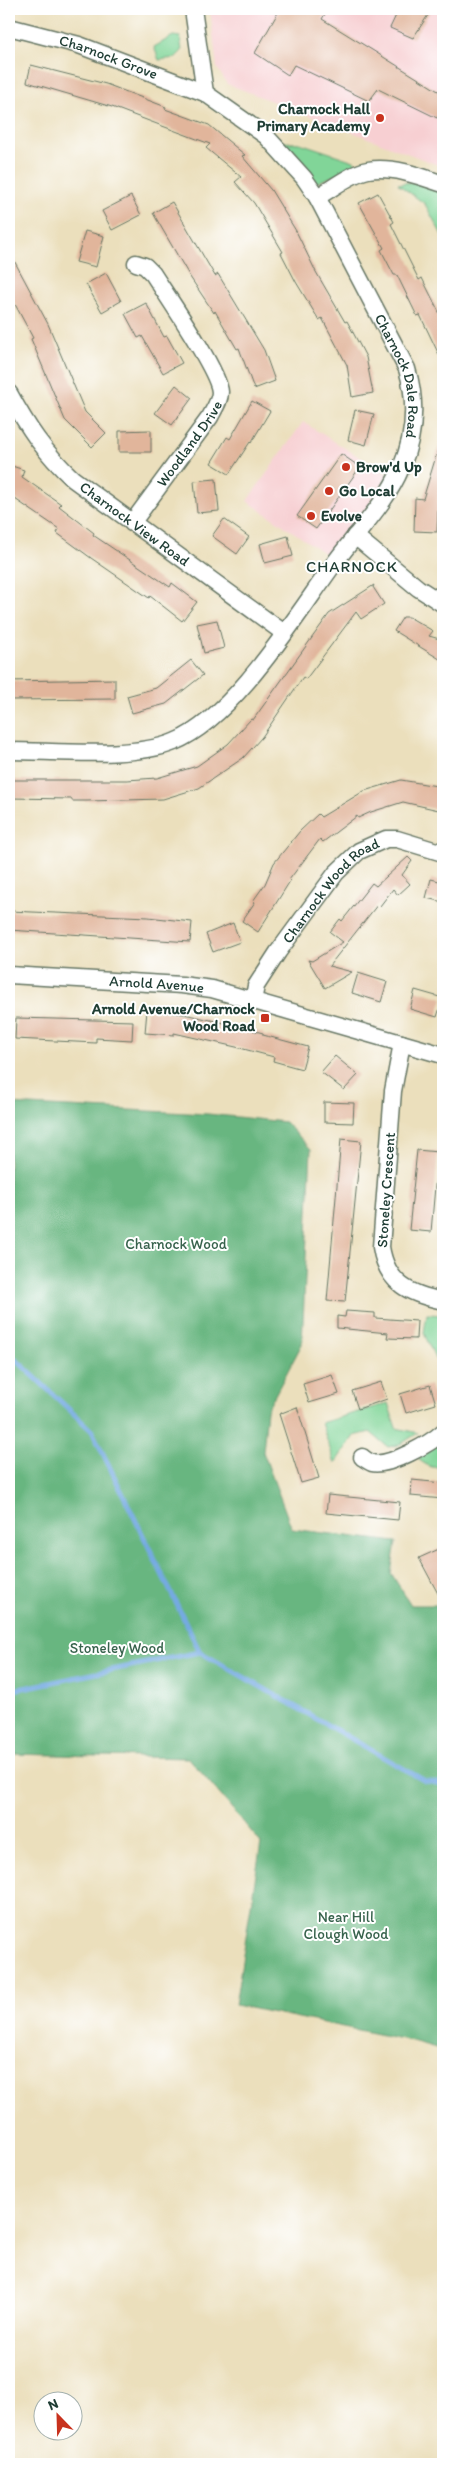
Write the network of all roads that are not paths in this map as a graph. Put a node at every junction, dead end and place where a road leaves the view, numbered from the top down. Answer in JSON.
{"nodes":[{"id":1,"x":193,"y":9,"type":"edge"},
{"id":2,"x":9,"y":28,"type":"edge"},
{"id":3,"x":205,"y":93,"type":"junction"},
{"id":4,"x":443,"y":184,"type":"edge"},
{"id":5,"x":316,"y":197,"type":"junction"},
{"id":6,"x":136,"y":263,"type":"dead end"},
{"id":7,"x":9,"y":393,"type":"edge"},
{"id":8,"x":14,"y":416,"type":"edge"},
{"id":9,"x":132,"y":523,"type":"junction"},
{"id":10,"x":355,"y":536,"type":"junction"},
{"id":11,"x":443,"y":604,"type":"edge"},
{"id":12,"x":284,"y":633,"type":"junction"},
{"id":13,"x":9,"y":751,"type":"edge"},
{"id":14,"x":443,"y":853,"type":"edge"},
{"id":15,"x":9,"y":975,"type":"edge"},
{"id":16,"x":253,"y":1002,"type":"junction"},
{"id":17,"x":402,"y":1043,"type":"junction"},
{"id":18,"x":443,"y":1055,"type":"edge"},
{"id":19,"x":443,"y":1301,"type":"edge"},
{"id":20,"x":443,"y":1432,"type":"edge"},
{"id":21,"x":362,"y":1457,"type":"dead end"}],
"edges":[{"from":1,"to":3,"type":"street"},
{"from":2,"to":3,"type":"street","name":"Charnock Grove"},
{"from":3,"to":5,"type":"street","name":"Charnock Dale Road"},
{"from":4,"to":5,"type":"street"},
{"from":5,"to":10,"type":"street","name":"Charnock Dale Road"},
{"from":6,"to":9,"type":"street","name":"Woodland Drive"},
{"from":7,"to":8,"type":"street","name":"Charnock View Road"},
{"from":8,"to":9,"type":"street","name":"Charnock View Road"},
{"from":9,"to":12,"type":"street","name":"Charnock View Road"},
{"from":10,"to":11,"type":"street"},
{"from":10,"to":12,"type":"street","name":"Charnock Dale Road"},
{"from":12,"to":13,"type":"street","name":"Charnock Dale Road"},
{"from":14,"to":16,"type":"street","name":"Charnock Wood Road"},
{"from":15,"to":16,"type":"street","name":"Arnold Avenue"},
{"from":16,"to":17,"type":"street","name":"Arnold Avenue"},
{"from":17,"to":18,"type":"street","name":"Arnold Avenue"},
{"from":17,"to":19,"type":"street","name":"Stoneley Crescent"},
{"from":20,"to":21,"type":"street"}]}
